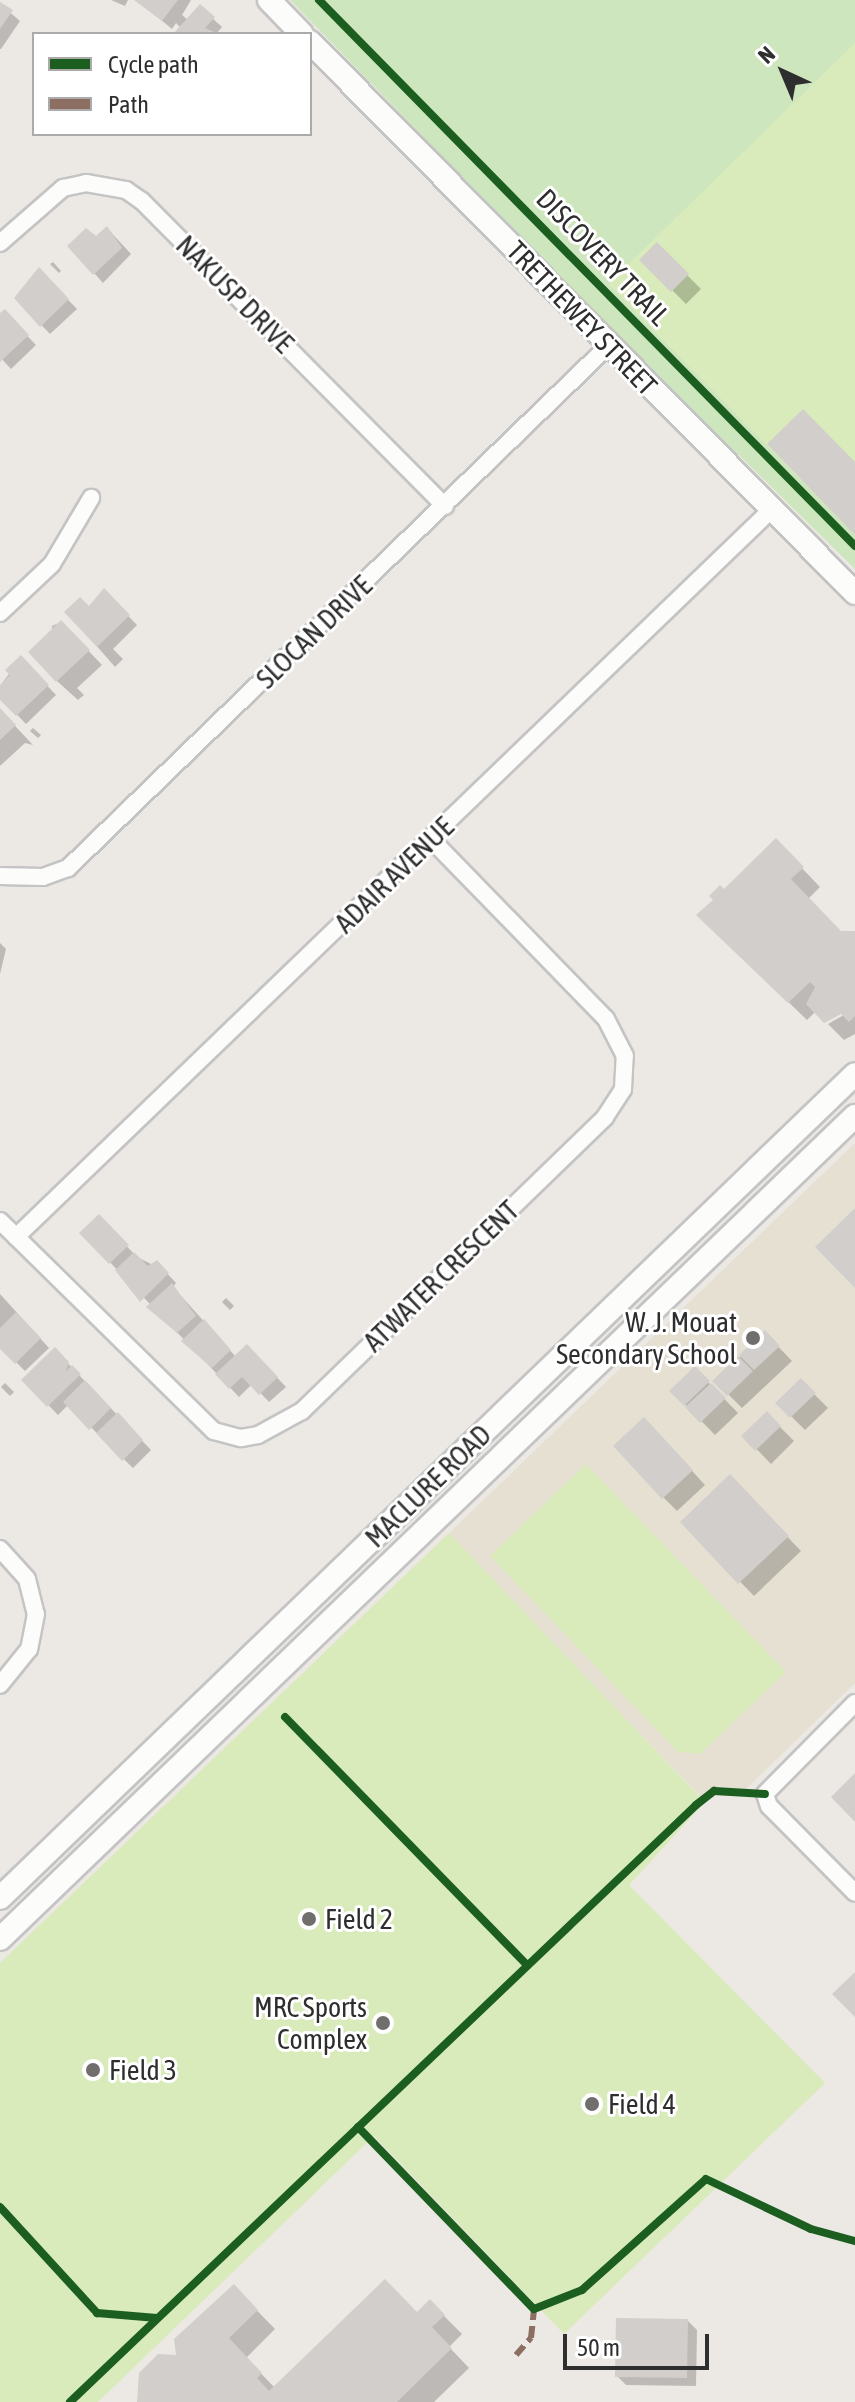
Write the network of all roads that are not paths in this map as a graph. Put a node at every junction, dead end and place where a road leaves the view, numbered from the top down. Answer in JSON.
{"nodes":[{"id":1,"x":269,"y":0,"type":"edge"},
{"id":2,"x":300,"y":32,"type":"edge"},
{"id":3,"x":312,"y":44,"type":"edge"},
{"id":4,"x":0,"y":243,"type":"edge"},
{"id":5,"x":608,"y":346,"type":"junction"},
{"id":6,"x":91,"y":498,"type":"dead end"},
{"id":7,"x":445,"y":506,"type":"junction"},
{"id":8,"x":770,"y":511,"type":"junction"},
{"id":9,"x":855,"y":593,"type":"edge"},
{"id":10,"x":0,"y":613,"type":"edge"},
{"id":11,"x":431,"y":839,"type":"junction"},
{"id":12,"x":0,"y":876,"type":"edge"},
{"id":13,"x":855,"y":1074,"type":"edge"},
{"id":14,"x":855,"y":1116,"type":"edge"},
{"id":15,"x":0,"y":1221,"type":"edge"},
{"id":16,"x":16,"y":1237,"type":"junction"},
{"id":17,"x":0,"y":1549,"type":"edge"},
{"id":18,"x":0,"y":1685,"type":"edge"},
{"id":19,"x":855,"y":1703,"type":"edge"},
{"id":20,"x":855,"y":1893,"type":"edge"},
{"id":21,"x":0,"y":1898,"type":"edge"},
{"id":22,"x":0,"y":1939,"type":"edge"}],
"edges":[{"from":1,"to":2,"type":"main road"},
{"from":3,"to":5,"type":"main road","name":"TRETHEWEY STREET"},
{"from":4,"to":7,"type":"street","name":"NAKUSP DRIVE"},
{"from":5,"to":7,"type":"street","name":"SLOCAN DRIVE"},
{"from":5,"to":8,"type":"main road","name":"TRETHEWEY STREET"},
{"from":6,"to":10,"type":"street"},
{"from":7,"to":12,"type":"street","name":"SLOCAN DRIVE"},
{"from":8,"to":9,"type":"main road","name":"TRETHEWEY STREET"},
{"from":8,"to":11,"type":"street","name":"ADAIR AVENUE"},
{"from":11,"to":16,"type":"street","name":"ADAIR AVENUE"},
{"from":11,"to":16,"type":"street","name":"ATWATER CRESCENT"},
{"from":13,"to":21,"type":"main road","name":"MACLURE ROAD"},
{"from":14,"to":22,"type":"main road","name":"MACLURE ROAD"},
{"from":15,"to":16,"type":"street","name":"ATWATER CRESCENT"},
{"from":17,"to":18,"type":"street"},
{"from":19,"to":20,"type":"street"}]}
